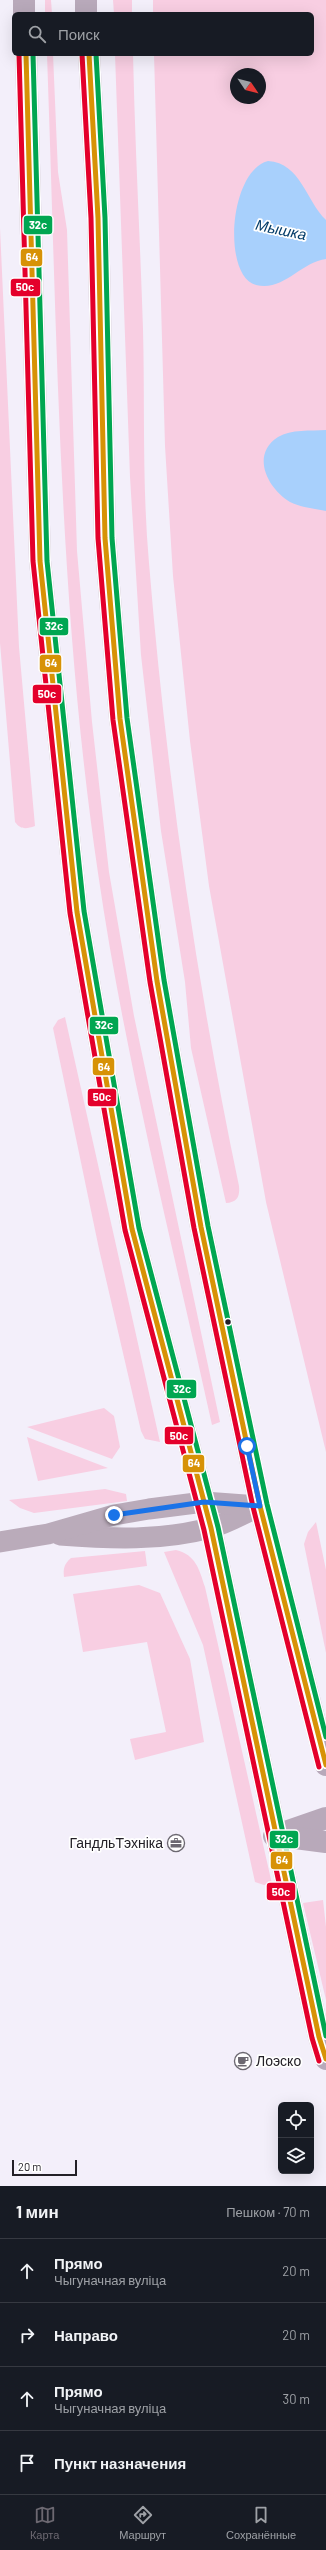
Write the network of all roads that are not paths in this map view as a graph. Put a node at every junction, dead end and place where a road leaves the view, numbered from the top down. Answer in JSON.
{"nodes":[{"id":1,"x":24,"y":0,"type":"edge"},
{"id":2,"x":86,"y":0,"type":"edge"},
{"id":3,"x":24,"y":12,"type":"edge"},
{"id":4,"x":86,"y":12,"type":"edge"},
{"id":5,"x":26,"y":56,"type":"edge"},
{"id":6,"x":89,"y":56,"type":"edge"},
{"id":7,"x":204,"y":1502,"type":"junction"},
{"id":8,"x":260,"y":1506,"type":"junction"},
{"id":9,"x":211,"y":1528,"type":"junction"},
{"id":10,"x":48,"y":1534,"type":"junction"},
{"id":11,"x":0,"y":1542,"type":"edge"},
{"id":12,"x":326,"y":1765,"type":"edge"},
{"id":13,"x":326,"y":1818,"type":"edge"},
{"id":14,"x":274,"y":1836,"type":"junction"},
{"id":15,"x":326,"y":1842,"type":"edge"},
{"id":16,"x":326,"y":2059,"type":"edge"}],
"edges":[{"from":1,"to":3,"type":"main road"},
{"from":2,"to":4,"type":"main road"},
{"from":5,"to":7,"type":"main road"},
{"from":6,"to":8,"type":"main road"},
{"from":7,"to":8,"type":"street"},
{"from":7,"to":9,"type":"main road"},
{"from":7,"to":10,"type":"street"},
{"from":8,"to":9,"type":"street"},
{"from":8,"to":12,"type":"main road"},
{"from":9,"to":10,"type":"street"},
{"from":9,"to":14,"type":"main road"},
{"from":10,"to":11,"type":"street"},
{"from":13,"to":14,"type":"main road"},
{"from":14,"to":15,"type":"main road"},
{"from":14,"to":16,"type":"main road"}]}
